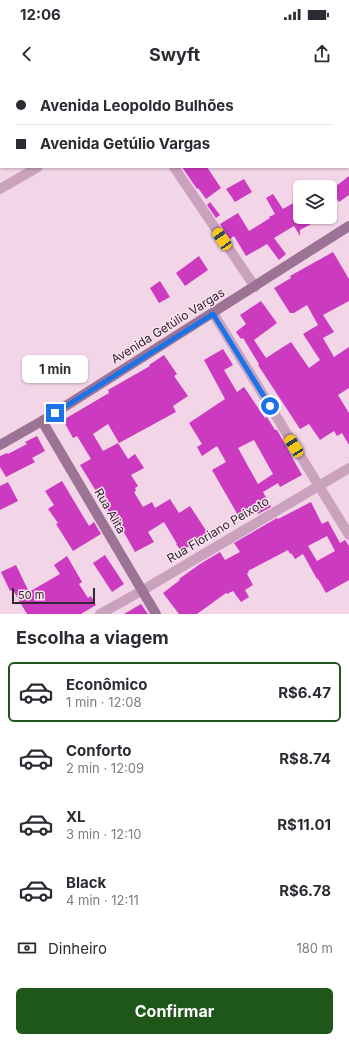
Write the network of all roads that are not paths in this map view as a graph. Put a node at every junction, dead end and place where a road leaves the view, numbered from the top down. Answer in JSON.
{"nodes":[{"id":1,"x":36,"y":168,"type":"edge"},
{"id":2,"x":175,"y":168,"type":"edge"},
{"id":3,"x":0,"y":189,"type":"edge"},
{"id":4,"x":349,"y":226,"type":"edge"},
{"id":5,"x":255,"y":287,"type":"junction"},
{"id":6,"x":213,"y":314,"type":"junction"},
{"id":7,"x":42,"y":421,"type":"junction"},
{"id":8,"x":0,"y":445,"type":"edge"},
{"id":9,"x":349,"y":468,"type":"edge"},
{"id":10,"x":319,"y":486,"type":"junction"},
{"id":11,"x":349,"y":536,"type":"edge"},
{"id":12,"x":142,"y":590,"type":"junction"},
{"id":13,"x":100,"y":614,"type":"edge"},
{"id":14,"x":156,"y":614,"type":"edge"}],
"edges":[{"from":1,"to":3,"type":"street"},
{"from":2,"to":5,"type":"street"},
{"from":4,"to":5,"type":"street","name":"Avenida Getúlio Vargas"},
{"from":5,"to":6,"type":"street","name":"Avenida Getúlio Vargas"},
{"from":6,"to":7,"type":"street","name":"Avenida Getúlio Vargas"},
{"from":6,"to":10,"type":"street"},
{"from":7,"to":8,"type":"street","name":"Avenida Getúlio Vargas"},
{"from":7,"to":12,"type":"street","name":"Rua Alita"},
{"from":9,"to":10,"type":"street","name":"Rua Floriano Peixoto"},
{"from":10,"to":11,"type":"street"},
{"from":10,"to":12,"type":"street","name":"Rua Floriano Peixoto"},
{"from":12,"to":13,"type":"street","name":"Rua Floriano Peixoto"},
{"from":12,"to":14,"type":"street","name":"Rua Alita"}]}
